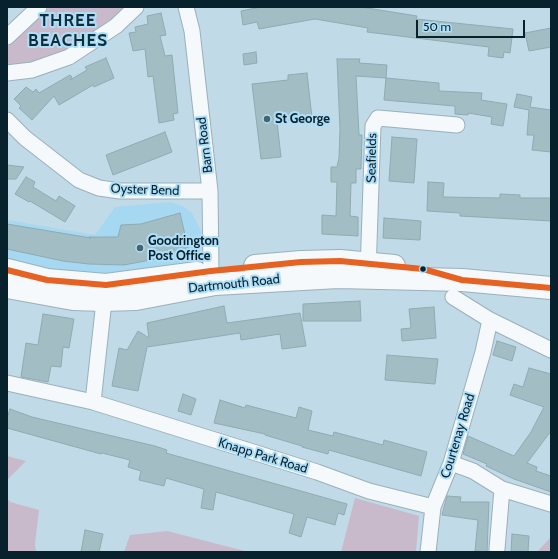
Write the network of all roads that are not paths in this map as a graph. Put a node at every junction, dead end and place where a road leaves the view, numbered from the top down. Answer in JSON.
{"nodes":[{"id":1,"x":39,"y":7,"type":"edge"},
{"id":2,"x":136,"y":7,"type":"edge"},
{"id":3,"x":186,"y":7,"type":"edge"},
{"id":4,"x":7,"y":37,"type":"edge"},
{"id":5,"x":7,"y":73,"type":"edge"},
{"id":6,"x":7,"y":120,"type":"edge"},
{"id":7,"x":457,"y":126,"type":"dead end"},
{"id":8,"x":210,"y":191,"type":"junction"},
{"id":9,"x":7,"y":270,"type":"edge"},
{"id":10,"x":368,"y":271,"type":"junction"},
{"id":11,"x":213,"y":277,"type":"junction"},
{"id":12,"x":7,"y":287,"type":"edge"},
{"id":13,"x":458,"y":288,"type":"junction"},
{"id":14,"x":551,"y":288,"type":"edge"},
{"id":15,"x":104,"y":293,"type":"junction"},
{"id":16,"x":490,"y":320,"type":"junction"},
{"id":17,"x":551,"y":350,"type":"edge"},
{"id":18,"x":7,"y":383,"type":"edge"},
{"id":19,"x":93,"y":402,"type":"junction"},
{"id":20,"x":451,"y":463,"type":"junction"},
{"id":21,"x":502,"y":489,"type":"junction"},
{"id":22,"x":551,"y":504,"type":"edge"},
{"id":23,"x":434,"y":507,"type":"junction"},
{"id":24,"x":496,"y":549,"type":"dead end"},
{"id":25,"x":428,"y":552,"type":"edge"}],
"edges":[{"from":1,"to":4,"type":"street"},
{"from":2,"to":5,"type":"street"},
{"from":3,"to":8,"type":"street","name":"Barn Road"},
{"from":6,"to":8,"type":"street","name":"Oyster Bend"},
{"from":7,"to":10,"type":"street","name":"Seafields"},
{"from":8,"to":11,"type":"street","name":"Barn Road"},
{"from":9,"to":15,"type":"main road","name":"Dartmouth Road"},
{"from":10,"to":11,"type":"main road","name":"Dartmouth Road"},
{"from":10,"to":13,"type":"main road","name":"Dartmouth Road"},
{"from":11,"to":15,"type":"main road","name":"Dartmouth Road"},
{"from":12,"to":15,"type":"main road","name":"Dartmouth Road"},
{"from":13,"to":14,"type":"main road","name":"Dartmouth Road"},
{"from":13,"to":16,"type":"street"},
{"from":15,"to":19,"type":"street"},
{"from":16,"to":17,"type":"street"},
{"from":16,"to":20,"type":"street","name":"Courtenay Road"},
{"from":18,"to":19,"type":"street","name":"Knapp Park Road"},
{"from":19,"to":23,"type":"street","name":"Knapp Park Road"},
{"from":20,"to":21,"type":"street"},
{"from":20,"to":23,"type":"street","name":"Courtenay Road"},
{"from":21,"to":22,"type":"street"},
{"from":21,"to":24,"type":"street"},
{"from":23,"to":25,"type":"street","name":"Courtenay Road"}]}
